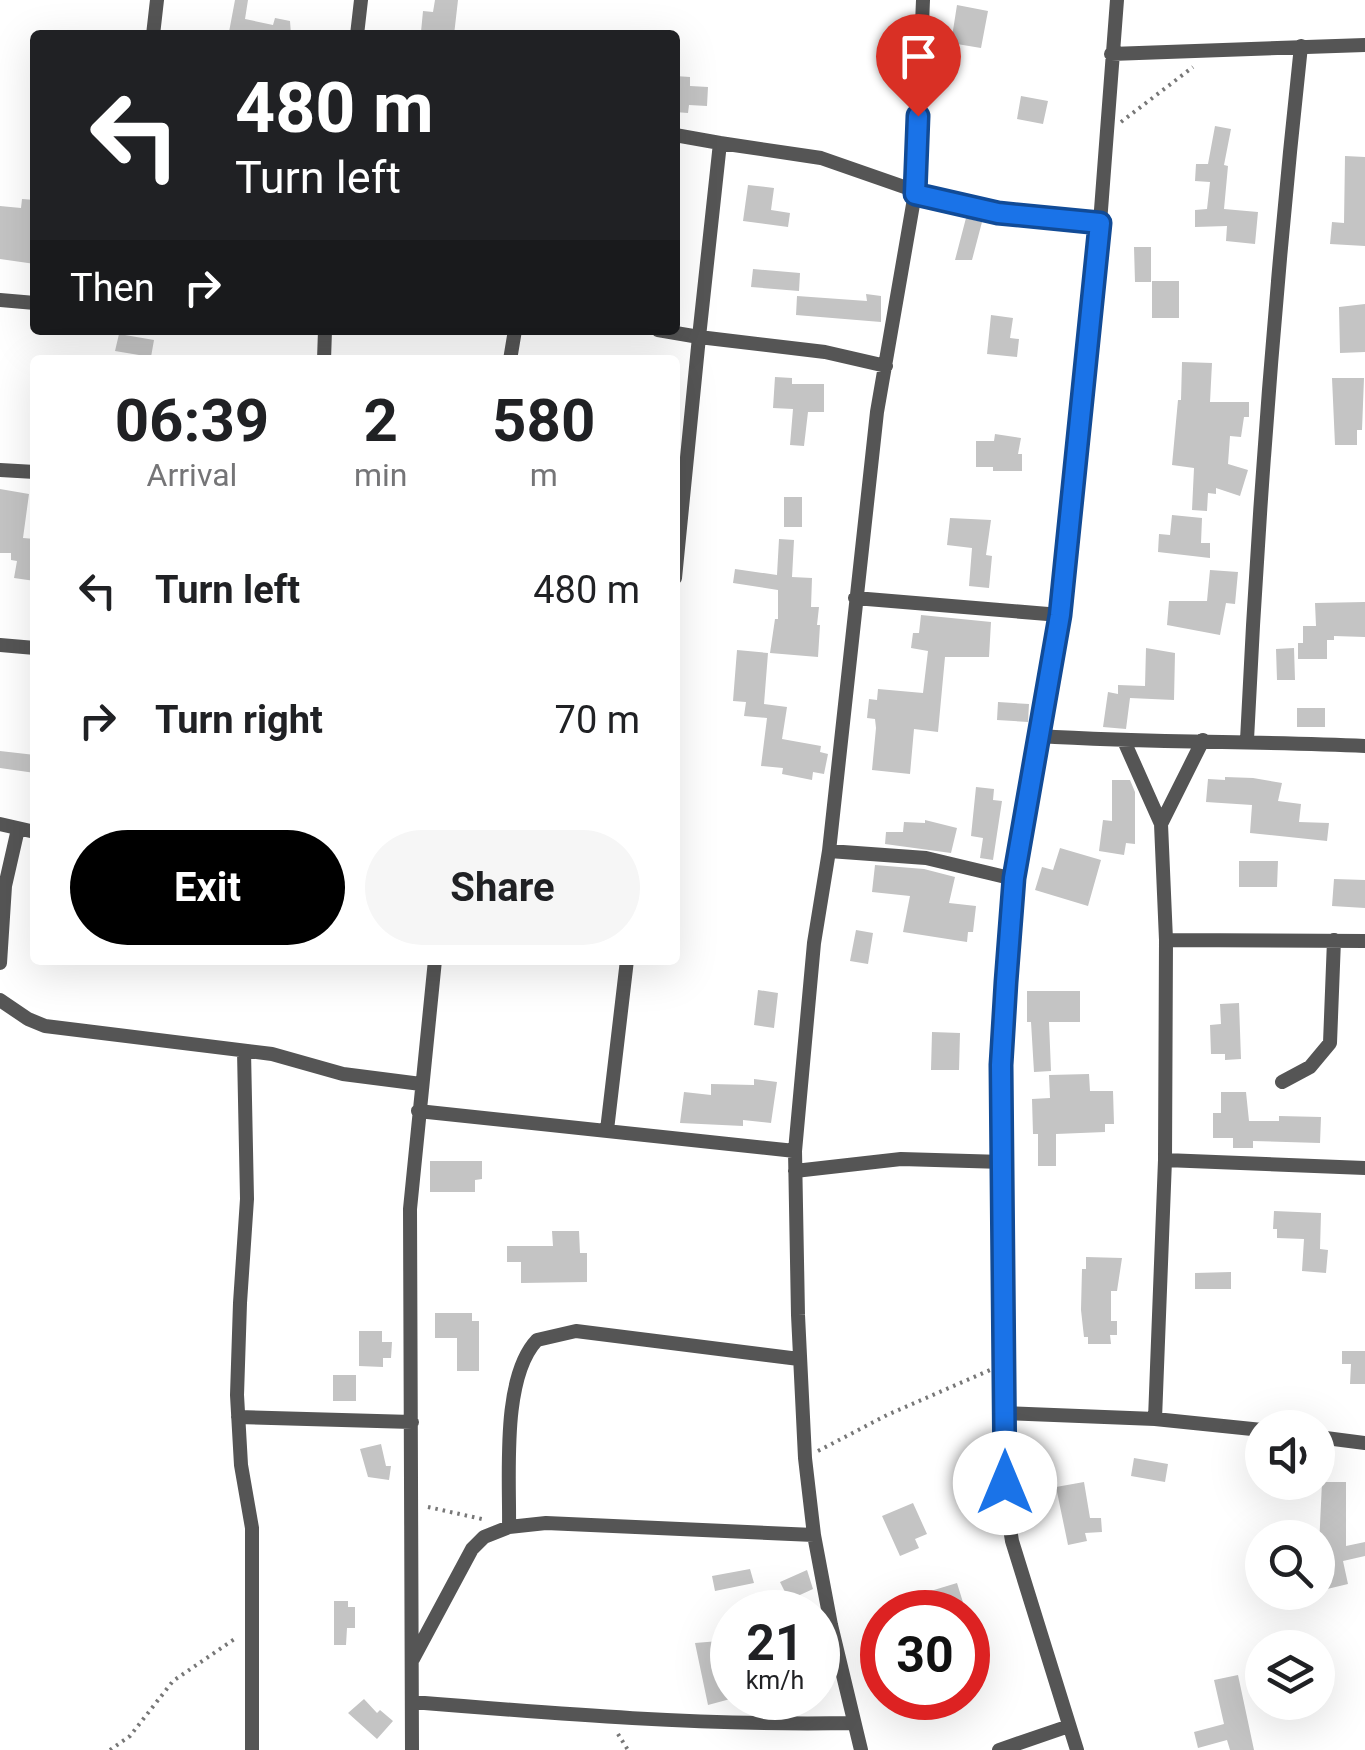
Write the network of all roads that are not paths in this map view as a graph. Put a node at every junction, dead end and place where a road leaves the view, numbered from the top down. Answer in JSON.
{"nodes":[{"id":1,"x":156,"y":0,"type":"edge"},
{"id":2,"x":361,"y":0,"type":"edge"},
{"id":3,"x":923,"y":0,"type":"edge"},
{"id":4,"x":1117,"y":0,"type":"edge"},
{"id":5,"x":153,"y":30,"type":"edge"},
{"id":6,"x":358,"y":30,"type":"edge"},
{"id":7,"x":1365,"y":45,"type":"edge"},
{"id":8,"x":1301,"y":46,"type":"junction"},
{"id":9,"x":1112,"y":54,"type":"junction"},
{"id":10,"x":680,"y":135,"type":"edge"},
{"id":11,"x":720,"y":143,"type":"junction"},
{"id":12,"x":915,"y":194,"type":"junction"},
{"id":13,"x":1100,"y":223,"type":"junction"},
{"id":14,"x":2,"y":302,"type":"edge"},
{"id":15,"x":30,"y":303,"type":"edge"},
{"id":16,"x":680,"y":334,"type":"edge"},
{"id":17,"x":699,"y":338,"type":"junction"},
{"id":18,"x":886,"y":366,"type":"junction"},
{"id":19,"x":0,"y":470,"type":"edge"},
{"id":20,"x":30,"y":472,"type":"edge"},
{"id":21,"x":680,"y":528,"type":"edge"},
{"id":22,"x":855,"y":598,"type":"junction"},
{"id":23,"x":1060,"y":615,"type":"junction"},
{"id":24,"x":0,"y":645,"type":"edge"},
{"id":25,"x":30,"y":648,"type":"edge"},
{"id":26,"x":1039,"y":736,"type":"junction"},
{"id":27,"x":1203,"y":740,"type":"junction"},
{"id":28,"x":1247,"y":740,"type":"junction"},
{"id":29,"x":1124,"y":741,"type":"junction"},
{"id":30,"x":1365,"y":746,"type":"edge"},
{"id":31,"x":0,"y":824,"type":"edge"},
{"id":32,"x":1161,"y":824,"type":"junction"},
{"id":33,"x":18,"y":828,"type":"junction"},
{"id":34,"x":30,"y":831,"type":"edge"},
{"id":35,"x":829,"y":851,"type":"junction"},
{"id":36,"x":1014,"y":878,"type":"junction"},
{"id":37,"x":1166,"y":940,"type":"junction"},
{"id":38,"x":1334,"y":940,"type":"junction"},
{"id":39,"x":1365,"y":941,"type":"edge"},
{"id":40,"x":0,"y":963,"type":"edge"},
{"id":41,"x":434,"y":965,"type":"edge"},
{"id":42,"x":626,"y":965,"type":"edge"},
{"id":43,"x":0,"y":1000,"type":"edge"},
{"id":44,"x":244,"y":1052,"type":"junction"},
{"id":45,"x":1282,"y":1082,"type":"dead end"},
{"id":46,"x":421,"y":1084,"type":"junction"},
{"id":47,"x":418,"y":1110,"type":"junction"},
{"id":48,"x":607,"y":1130,"type":"junction"},
{"id":49,"x":795,"y":1151,"type":"junction"},
{"id":50,"x":1165,"y":1160,"type":"junction"},
{"id":51,"x":1002,"y":1162,"type":"junction"},
{"id":52,"x":1365,"y":1168,"type":"edge"},
{"id":53,"x":795,"y":1171,"type":"junction"},
{"id":54,"x":799,"y":1359,"type":"junction"},
{"id":55,"x":1005,"y":1413,"type":"junction"},
{"id":56,"x":238,"y":1418,"type":"junction"},
{"id":57,"x":1155,"y":1418,"type":"junction"},
{"id":58,"x":412,"y":1422,"type":"junction"},
{"id":59,"x":1245,"y":1428,"type":"edge"},
{"id":60,"x":1335,"y":1439,"type":"edge"},
{"id":61,"x":1365,"y":1443,"type":"edge"},
{"id":62,"x":509,"y":1528,"type":"junction"},
{"id":63,"x":814,"y":1535,"type":"junction"},
{"id":64,"x":411,"y":1663,"type":"junction"},
{"id":65,"x":412,"y":1702,"type":"junction"},
{"id":66,"x":853,"y":1724,"type":"junction"},
{"id":67,"x":1069,"y":1726,"type":"junction"},
{"id":68,"x":252,"y":1750,"type":"edge"},
{"id":69,"x":412,"y":1750,"type":"edge"},
{"id":70,"x":861,"y":1750,"type":"edge"},
{"id":71,"x":999,"y":1750,"type":"edge"},
{"id":72,"x":1076,"y":1750,"type":"edge"}],
"edges":[{"from":1,"to":5,"type":"street"},
{"from":2,"to":6,"type":"street"},
{"from":3,"to":12,"type":"street"},
{"from":4,"to":9,"type":"street"},
{"from":7,"to":8,"type":"street"},
{"from":8,"to":9,"type":"street"},
{"from":8,"to":28,"type":"street"},
{"from":9,"to":13,"type":"street"},
{"from":10,"to":11,"type":"street"},
{"from":11,"to":12,"type":"street"},
{"from":11,"to":17,"type":"street"},
{"from":12,"to":13,"type":"street"},
{"from":12,"to":18,"type":"street"},
{"from":13,"to":23,"type":"street"},
{"from":14,"to":15,"type":"street"},
{"from":16,"to":17,"type":"street"},
{"from":17,"to":18,"type":"street"},
{"from":17,"to":21,"type":"street"},
{"from":18,"to":22,"type":"street"},
{"from":19,"to":20,"type":"street"},
{"from":22,"to":23,"type":"street"},
{"from":22,"to":35,"type":"street"},
{"from":23,"to":26,"type":"street"},
{"from":24,"to":25,"type":"street"},
{"from":26,"to":29,"type":"street"},
{"from":26,"to":36,"type":"street"},
{"from":27,"to":28,"type":"street"},
{"from":27,"to":29,"type":"street"},
{"from":27,"to":32,"type":"street"},
{"from":28,"to":30,"type":"street"},
{"from":29,"to":32,"type":"street"},
{"from":31,"to":33,"type":"street"},
{"from":32,"to":37,"type":"street"},
{"from":33,"to":34,"type":"street"},
{"from":33,"to":40,"type":"street"},
{"from":35,"to":36,"type":"street"},
{"from":35,"to":49,"type":"street"},
{"from":36,"to":51,"type":"street"},
{"from":37,"to":38,"type":"street"},
{"from":37,"to":50,"type":"street"},
{"from":38,"to":39,"type":"street"},
{"from":38,"to":45,"type":"street"},
{"from":41,"to":46,"type":"street"},
{"from":42,"to":48,"type":"street"},
{"from":43,"to":44,"type":"street"},
{"from":44,"to":46,"type":"street"},
{"from":44,"to":56,"type":"street"},
{"from":46,"to":47,"type":"street"},
{"from":47,"to":48,"type":"street"},
{"from":47,"to":58,"type":"street"},
{"from":48,"to":49,"type":"street"},
{"from":49,"to":53,"type":"street"},
{"from":50,"to":52,"type":"street"},
{"from":50,"to":57,"type":"street"},
{"from":51,"to":53,"type":"street"},
{"from":51,"to":55,"type":"street"},
{"from":53,"to":54,"type":"street"},
{"from":54,"to":62,"type":"street"},
{"from":54,"to":63,"type":"street"},
{"from":55,"to":57,"type":"street"},
{"from":55,"to":67,"type":"street"},
{"from":56,"to":58,"type":"street"},
{"from":56,"to":68,"type":"street"},
{"from":57,"to":59,"type":"street"},
{"from":58,"to":64,"type":"street"},
{"from":60,"to":61,"type":"street"},
{"from":62,"to":63,"type":"street"},
{"from":62,"to":64,"type":"street"},
{"from":63,"to":66,"type":"street"},
{"from":64,"to":65,"type":"street"},
{"from":65,"to":66,"type":"street"},
{"from":65,"to":69,"type":"street"},
{"from":66,"to":70,"type":"street"},
{"from":67,"to":71,"type":"street"},
{"from":67,"to":72,"type":"street"}]}
